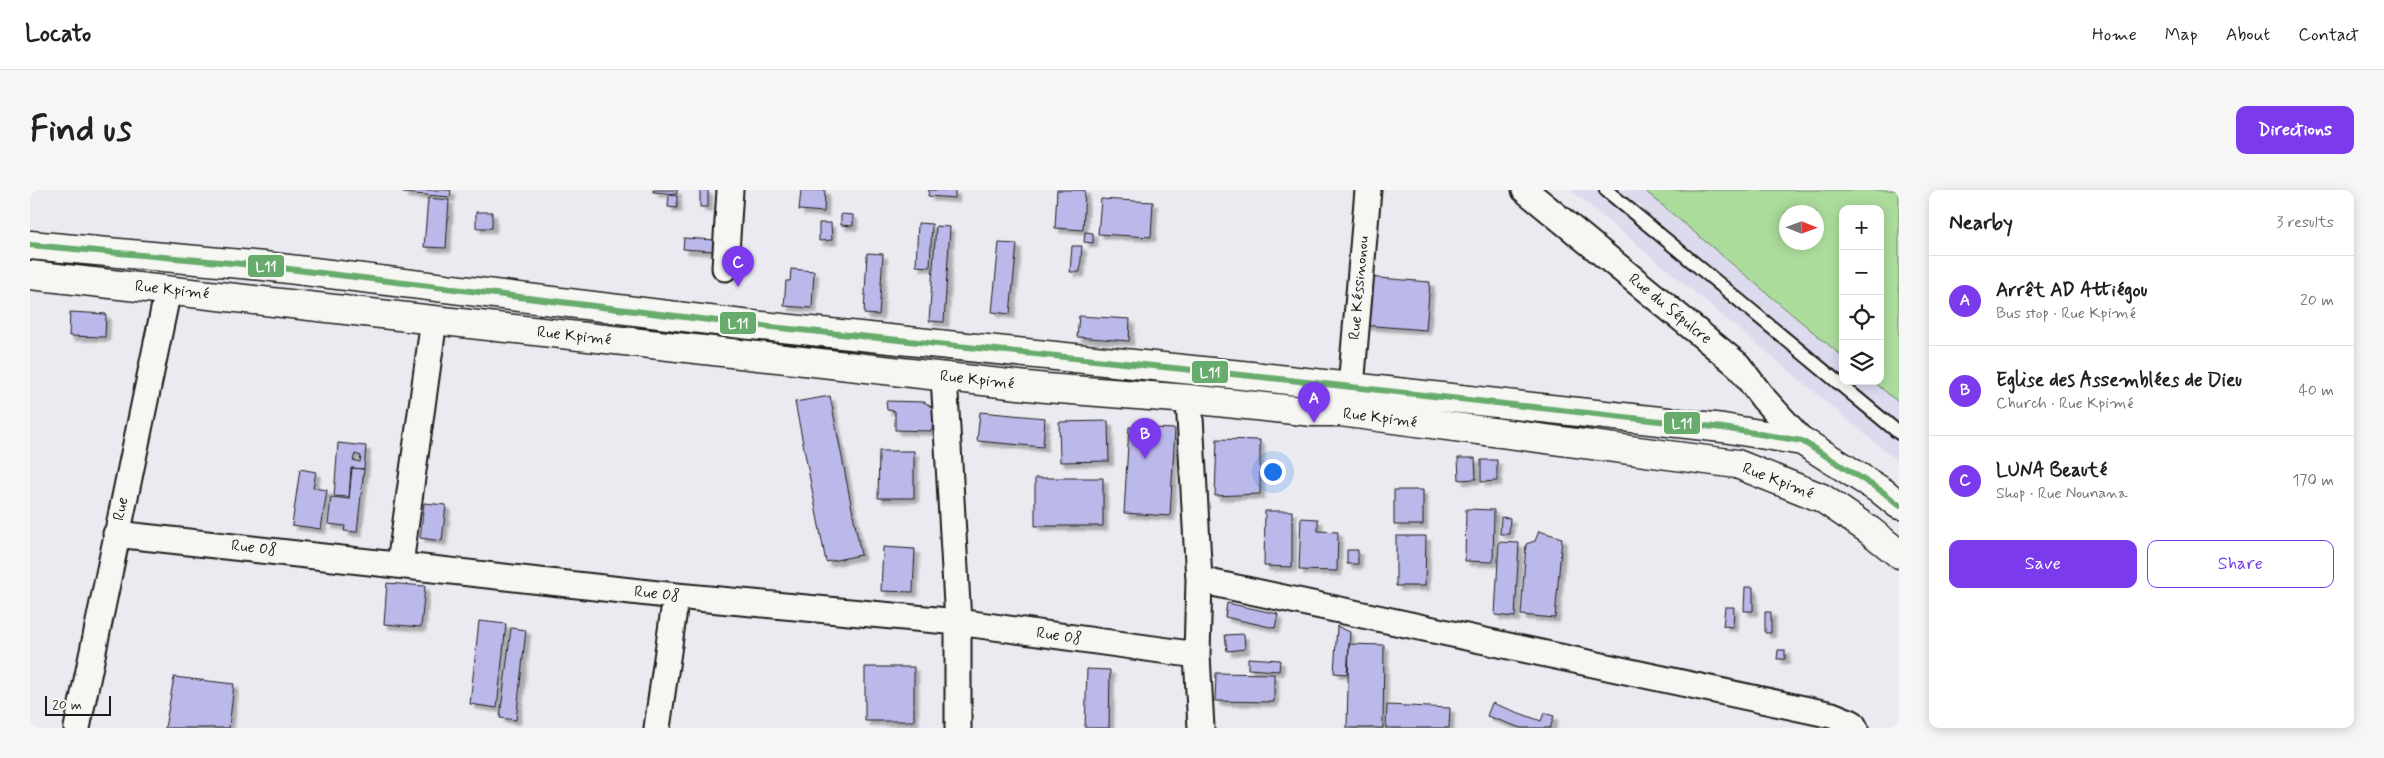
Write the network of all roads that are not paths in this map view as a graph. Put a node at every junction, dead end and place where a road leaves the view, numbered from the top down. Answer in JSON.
{"nodes":[{"id":1,"x":730,"y":190,"type":"edge"},
{"id":2,"x":1368,"y":190,"type":"edge"},
{"id":3,"x":1526,"y":190,"type":"edge"},
{"id":4,"x":1606,"y":190,"type":"edge"},
{"id":5,"x":30,"y":244,"type":"edge"},
{"id":6,"x":725,"y":268,"type":"dead end"},
{"id":7,"x":30,"y":275,"type":"edge"},
{"id":8,"x":168,"y":290,"type":"junction"},
{"id":9,"x":434,"y":320,"type":"junction"},
{"id":10,"x":944,"y":376,"type":"junction"},
{"id":11,"x":1351,"y":387,"type":"junction"},
{"id":12,"x":1189,"y":399,"type":"junction"},
{"id":13,"x":1899,"y":433,"type":"edge"},
{"id":14,"x":1802,"y":441,"type":"junction"},
{"id":15,"x":1899,"y":505,"type":"edge"},
{"id":16,"x":116,"y":534,"type":"junction"},
{"id":17,"x":1899,"y":554,"type":"edge"},
{"id":18,"x":400,"y":564,"type":"junction"},
{"id":19,"x":1199,"y":580,"type":"junction"},
{"id":20,"x":676,"y":596,"type":"junction"},
{"id":21,"x":958,"y":622,"type":"junction"},
{"id":22,"x":1197,"y":655,"type":"junction"},
{"id":23,"x":77,"y":728,"type":"edge"},
{"id":24,"x":657,"y":728,"type":"edge"},
{"id":25,"x":958,"y":728,"type":"edge"},
{"id":26,"x":1201,"y":728,"type":"edge"},
{"id":27,"x":1855,"y":728,"type":"edge"}],
"edges":[{"from":1,"to":6,"type":"street"},
{"from":2,"to":11,"type":"street","name":"Rue Késsinonou"},
{"from":3,"to":14,"type":"street","name":"Rue du Sépulcre"},
{"from":4,"to":13,"type":"lane"},
{"from":5,"to":11,"type":"main road","name":"Rue Kpimé"},
{"from":7,"to":8,"type":"main road","name":"Rue Kpimé"},
{"from":8,"to":9,"type":"main road","name":"Rue Kpimé"},
{"from":8,"to":16,"type":"street","name":"Rue"},
{"from":9,"to":10,"type":"main road","name":"Rue Kpimé"},
{"from":9,"to":18,"type":"street"},
{"from":10,"to":12,"type":"main road","name":"Rue Kpimé"},
{"from":10,"to":21,"type":"street"},
{"from":11,"to":14,"type":"main road","name":"Rue Kpimé"},
{"from":12,"to":17,"type":"main road","name":"Rue Kpimé"},
{"from":12,"to":19,"type":"street"},
{"from":14,"to":15,"type":"main road","name":"Rue Kpimé"},
{"from":16,"to":18,"type":"street","name":"Rue 08"},
{"from":16,"to":23,"type":"street","name":"Rue"},
{"from":18,"to":20,"type":"street","name":"Rue 08"},
{"from":19,"to":22,"type":"street"},
{"from":19,"to":27,"type":"street"},
{"from":20,"to":21,"type":"street","name":"Rue 08"},
{"from":20,"to":24,"type":"street"},
{"from":21,"to":22,"type":"street","name":"Rue 08"},
{"from":21,"to":25,"type":"street"},
{"from":22,"to":26,"type":"street"}]}
